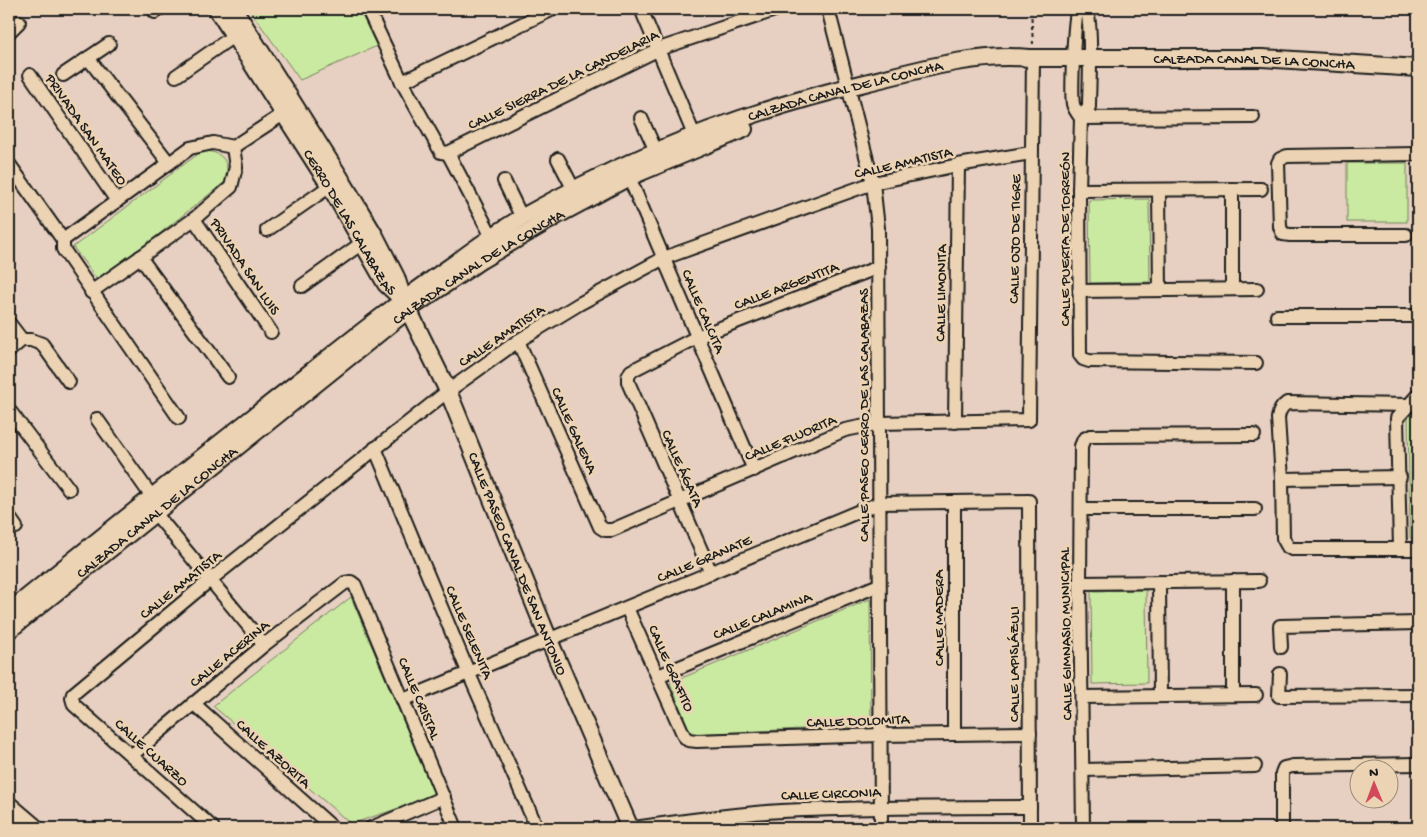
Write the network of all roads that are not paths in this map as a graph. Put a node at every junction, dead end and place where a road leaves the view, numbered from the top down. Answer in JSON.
{"nodes":[{"id":1,"x":217,"y":9,"type":"edge"},
{"id":2,"x":234,"y":9,"type":"edge"},
{"id":3,"x":370,"y":9,"type":"edge"},
{"id":4,"x":553,"y":9,"type":"edge"},
{"id":5,"x":641,"y":9,"type":"edge"},
{"id":6,"x":778,"y":9,"type":"edge"},
{"id":7,"x":828,"y":9,"type":"edge"},
{"id":8,"x":1078,"y":9,"type":"edge"},
{"id":9,"x":1086,"y":9,"type":"edge"},
{"id":10,"x":20,"y":22,"type":"dead end"},
{"id":11,"x":9,"y":32,"type":"edge"},
{"id":12,"x":235,"y":35,"type":"junction"},
{"id":13,"x":109,"y":44,"type":"dead end"},
{"id":14,"x":659,"y":49,"type":"junction"},
{"id":15,"x":1081,"y":57,"type":"junction"},
{"id":16,"x":88,"y":58,"type":"junction"},
{"id":17,"x":1031,"y":58,"type":"junction"},
{"id":18,"x":1418,"y":68,"type":"edge"},
{"id":19,"x":30,"y":75,"type":"dead end"},
{"id":20,"x":63,"y":75,"type":"dead end"},
{"id":21,"x":176,"y":76,"type":"dead end"},
{"id":22,"x":402,"y":82,"type":"junction"},
{"id":23,"x":848,"y":92,"type":"junction"},
{"id":24,"x":290,"y":109,"type":"junction"},
{"id":25,"x":1253,"y":117,"type":"dead end"},
{"id":26,"x":642,"y":118,"type":"dead end"},
{"id":27,"x":1081,"y":118,"type":"junction"},
{"id":28,"x":694,"y":135,"type":"junction"},
{"id":29,"x":233,"y":147,"type":"junction"},
{"id":30,"x":656,"y":151,"type":"junction"},
{"id":31,"x":448,"y":153,"type":"junction"},
{"id":32,"x":1031,"y":153,"type":"junction"},
{"id":33,"x":1418,"y":154,"type":"edge"},
{"id":34,"x":558,"y":158,"type":"dead end"},
{"id":35,"x":169,"y":163,"type":"junction"},
{"id":36,"x":9,"y":164,"type":"edge"},
{"id":37,"x":958,"y":165,"type":"junction"},
{"id":38,"x":627,"y":171,"type":"junction"},
{"id":39,"x":504,"y":181,"type":"dead end"},
{"id":40,"x":873,"y":183,"type":"junction"},
{"id":41,"x":330,"y":186,"type":"junction"},
{"id":42,"x":1261,"y":189,"type":"dead end"},
{"id":43,"x":574,"y":190,"type":"junction"},
{"id":44,"x":1079,"y":190,"type":"junction"},
{"id":45,"x":1159,"y":190,"type":"junction"},
{"id":46,"x":1232,"y":190,"type":"junction"},
{"id":47,"x":116,"y":201,"type":"junction"},
{"id":48,"x":194,"y":218,"type":"junction"},
{"id":49,"x":522,"y":218,"type":"junction"},
{"id":50,"x":268,"y":230,"type":"dead end"},
{"id":51,"x":1406,"y":235,"type":"dead end"},
{"id":52,"x":492,"y":237,"type":"junction"},
{"id":53,"x":63,"y":240,"type":"junction"},
{"id":54,"x":362,"y":242,"type":"junction"},
{"id":55,"x":140,"y":257,"type":"junction"},
{"id":56,"x":664,"y":258,"type":"junction"},
{"id":57,"x":879,"y":267,"type":"junction"},
{"id":58,"x":302,"y":286,"type":"dead end"},
{"id":59,"x":1232,"y":289,"type":"junction"},
{"id":60,"x":1257,"y":289,"type":"dead end"},
{"id":61,"x":1160,"y":290,"type":"junction"},
{"id":62,"x":1079,"y":291,"type":"junction"},
{"id":63,"x":91,"y":292,"type":"junction"},
{"id":64,"x":406,"y":304,"type":"junction"},
{"id":65,"x":1277,"y":316,"type":"dead end"},
{"id":66,"x":1418,"y":316,"type":"edge"},
{"id":67,"x":9,"y":323,"type":"edge"},
{"id":68,"x":271,"y":332,"type":"dead end"},
{"id":69,"x":697,"y":337,"type":"junction"},
{"id":70,"x":22,"y":340,"type":"junction"},
{"id":71,"x":518,"y":341,"type":"junction"},
{"id":72,"x":9,"y":351,"type":"edge"},
{"id":73,"x":1256,"y":363,"type":"dead end"},
{"id":74,"x":228,"y":377,"type":"dead end"},
{"id":75,"x":628,"y":377,"type":"joint"},
{"id":76,"x":69,"y":382,"type":"dead end"},
{"id":77,"x":448,"y":391,"type":"junction"},
{"id":78,"x":1418,"y":395,"type":"edge"},
{"id":79,"x":1409,"y":405,"type":"junction"},
{"id":80,"x":9,"y":410,"type":"edge"},
{"id":81,"x":178,"y":418,"type":"dead end"},
{"id":82,"x":97,"y":419,"type":"dead end"},
{"id":83,"x":1029,"y":420,"type":"joint"},
{"id":84,"x":955,"y":422,"type":"junction"},
{"id":85,"x":880,"y":423,"type":"junction"},
{"id":86,"x":1254,"y":435,"type":"dead end"},
{"id":87,"x":375,"y":448,"type":"junction"},
{"id":88,"x":754,"y":470,"type":"junction"},
{"id":89,"x":1400,"y":477,"type":"junction"},
{"id":90,"x":1282,"y":479,"type":"junction"},
{"id":91,"x":70,"y":489,"type":"dead end"},
{"id":92,"x":680,"y":500,"type":"junction"},
{"id":93,"x":1029,"y":501,"type":"joint"},
{"id":94,"x":954,"y":502,"type":"junction"},
{"id":95,"x":879,"y":503,"type":"junction"},
{"id":96,"x":151,"y":504,"type":"junction"},
{"id":97,"x":1255,"y":509,"type":"dead end"},
{"id":98,"x":1081,"y":510,"type":"junction"},
{"id":99,"x":605,"y":530,"type":"joint"},
{"id":100,"x":1400,"y":549,"type":"junction"},
{"id":101,"x":1418,"y":549,"type":"edge"},
{"id":102,"x":711,"y":573,"type":"junction"},
{"id":103,"x":210,"y":580,"type":"junction"},
{"id":104,"x":1234,"y":581,"type":"junction"},
{"id":105,"x":1259,"y":581,"type":"dead end"},
{"id":106,"x":351,"y":582,"type":"joint"},
{"id":107,"x":1158,"y":582,"type":"junction"},
{"id":108,"x":1080,"y":583,"type":"junction"},
{"id":109,"x":879,"y":585,"type":"junction"},
{"id":110,"x":628,"y":608,"type":"junction"},
{"id":111,"x":9,"y":612,"type":"edge"},
{"id":112,"x":1418,"y":624,"type":"edge"},
{"id":113,"x":9,"y":630,"type":"edge"},
{"id":114,"x":549,"y":640,"type":"junction"},
{"id":115,"x":264,"y":645,"type":"junction"},
{"id":116,"x":1281,"y":647,"type":"dead end"},
{"id":117,"x":469,"y":674,"type":"junction"},
{"id":118,"x":1280,"y":674,"type":"dead end"},
{"id":119,"x":658,"y":676,"type":"junction"},
{"id":120,"x":1233,"y":695,"type":"junction"},
{"id":121,"x":1256,"y":695,"type":"dead end"},
{"id":122,"x":1418,"y":695,"type":"edge"},
{"id":123,"x":1160,"y":696,"type":"junction"},
{"id":124,"x":72,"y":698,"type":"joint"},
{"id":125,"x":1082,"y":698,"type":"junction"},
{"id":126,"x":403,"y":700,"type":"junction"},
{"id":127,"x":193,"y":703,"type":"junction"},
{"id":128,"x":1030,"y":733,"type":"junction"},
{"id":129,"x":954,"y":734,"type":"junction"},
{"id":130,"x":881,"y":735,"type":"junction"},
{"id":131,"x":688,"y":740,"type":"joint"},
{"id":132,"x":132,"y":755,"type":"junction"},
{"id":133,"x":1418,"y":764,"type":"edge"},
{"id":134,"x":1255,"y":766,"type":"dead end"},
{"id":135,"x":1082,"y":770,"type":"junction"},
{"id":136,"x":444,"y":797,"type":"junction"},
{"id":137,"x":9,"y":805,"type":"edge"},
{"id":138,"x":881,"y":807,"type":"junction"},
{"id":139,"x":1030,"y":807,"type":"junction"},
{"id":140,"x":9,"y":822,"type":"edge"},
{"id":141,"x":16,"y":828,"type":"edge"},
{"id":142,"x":36,"y":828,"type":"edge"},
{"id":143,"x":213,"y":828,"type":"edge"},
{"id":144,"x":332,"y":828,"type":"edge"},
{"id":145,"x":371,"y":828,"type":"edge"},
{"id":146,"x":456,"y":828,"type":"edge"},
{"id":147,"x":537,"y":828,"type":"edge"},
{"id":148,"x":630,"y":828,"type":"edge"},
{"id":149,"x":634,"y":828,"type":"edge"},
{"id":150,"x":882,"y":828,"type":"edge"},
{"id":151,"x":1030,"y":828,"type":"edge"},
{"id":152,"x":1083,"y":828,"type":"edge"},
{"id":153,"x":1282,"y":828,"type":"edge"}],
"edges":[{"from":1,"to":12,"type":"street","name":"CERRO DE LAS CALABAZAS"},
{"from":2,"to":24,"type":"street","name":"CERRO DE LAS CALABAZAS"},
{"from":3,"to":22,"type":"street"},
{"from":4,"to":22,"type":"street"},
{"from":5,"to":14,"type":"street"},
{"from":6,"to":14,"type":"street","name":"CALLE SIERRA DE LA CANDELARIA"},
{"from":7,"to":23,"type":"street","name":"CALLE PASEO CERRO DE LAS CALABAZAS"},
{"from":8,"to":15,"type":"street","name":"CALLE PUERTA DE TORREÓN"},
{"from":9,"to":15,"type":"street","name":"CALLE PUERTA DE TORREÓN"},
{"from":10,"to":11,"type":"street"},
{"from":12,"to":21,"type":"street"},
{"from":12,"to":24,"type":"street","name":"CERRO DE LAS CALABAZAS"},
{"from":13,"to":16,"type":"street"},
{"from":14,"to":28,"type":"street"},
{"from":14,"to":31,"type":"street","name":"CALLE SIERRA DE LA CANDELARIA"},
{"from":15,"to":17,"type":"street","name":"CALZADA CANAL DE LA CONCHA"},
{"from":15,"to":18,"type":"street","name":"CALZADA CANAL DE LA CONCHA"},
{"from":15,"to":27,"type":"street","name":"CALLE PUERTA DE TORREÓN"},
{"from":16,"to":20,"type":"street"},
{"from":16,"to":35,"type":"street"},
{"from":17,"to":23,"type":"street","name":"CALZADA CANAL DE LA CONCHA"},
{"from":17,"to":32,"type":"street","name":"CALLE OJO DE TIGRE"},
{"from":19,"to":47,"type":"street","name":"PRIVADA SAN MATEO"},
{"from":22,"to":31,"type":"street"},
{"from":23,"to":28,"type":"street","name":"CALZADA CANAL DE LA CONCHA"},
{"from":23,"to":38,"type":"street","name":"CALZADA CANAL DE LA CONCHA"},
{"from":23,"to":40,"type":"street","name":"CALLE PASEO CERRO DE LAS CALABAZAS"},
{"from":24,"to":29,"type":"street"},
{"from":24,"to":41,"type":"street","name":"CERRO DE LAS CALABAZAS"},
{"from":24,"to":64,"type":"street","name":"CERRO DE LAS CALABAZAS"},
{"from":25,"to":27,"type":"street"},
{"from":26,"to":30,"type":"street"},
{"from":27,"to":44,"type":"street","name":"CALLE PUERTA DE TORREÓN"},
{"from":28,"to":30,"type":"street","name":"CALZADA CANAL DE LA CONCHA"},
{"from":29,"to":35,"type":"street"},
{"from":29,"to":48,"type":"street"},
{"from":30,"to":38,"type":"street","name":"CALZADA CANAL DE LA CONCHA"},
{"from":31,"to":52,"type":"street"},
{"from":32,"to":37,"type":"street","name":"CALLE AMATISTA"},
{"from":32,"to":83,"type":"street","name":"CALLE OJO DE TIGRE"},
{"from":33,"to":51,"type":"street"},
{"from":34,"to":43,"type":"street"},
{"from":35,"to":47,"type":"street"},
{"from":36,"to":53,"type":"street"},
{"from":37,"to":40,"type":"street","name":"CALLE AMATISTA"},
{"from":37,"to":84,"type":"street","name":"CALLE LIMONITA"},
{"from":38,"to":43,"type":"street","name":"CALZADA CANAL DE LA CONCHA"},
{"from":38,"to":56,"type":"street","name":"CALLE CALCITA"},
{"from":38,"to":64,"type":"street","name":"CALZADA CANAL DE LA CONCHA"},
{"from":39,"to":49,"type":"street"},
{"from":40,"to":56,"type":"street","name":"CALLE AMATISTA"},
{"from":40,"to":57,"type":"street","name":"CALLE PASEO CERRO DE LAS CALABAZAS"},
{"from":41,"to":50,"type":"street"},
{"from":41,"to":54,"type":"street","name":"CERRO DE LAS CALABAZAS"},
{"from":42,"to":46,"type":"street"},
{"from":43,"to":49,"type":"street","name":"CALZADA CANAL DE LA CONCHA"},
{"from":44,"to":45,"type":"street"},
{"from":44,"to":62,"type":"street","name":"CALLE PUERTA DE TORREÓN"},
{"from":45,"to":46,"type":"street"},
{"from":45,"to":61,"type":"street"},
{"from":46,"to":59,"type":"street"},
{"from":47,"to":53,"type":"street"},
{"from":48,"to":55,"type":"street"},
{"from":48,"to":68,"type":"street","name":"PRIVADA SAN LUIS"},
{"from":49,"to":52,"type":"street","name":"CALZADA CANAL DE LA CONCHA"},
{"from":52,"to":64,"type":"street","name":"CALZADA CANAL DE LA CONCHA"},
{"from":53,"to":63,"type":"street"},
{"from":54,"to":58,"type":"street"},
{"from":54,"to":64,"type":"street","name":"CERRO DE LAS CALABAZAS"},
{"from":55,"to":63,"type":"street"},
{"from":55,"to":74,"type":"street"},
{"from":56,"to":69,"type":"street","name":"CALLE CALCITA"},
{"from":56,"to":71,"type":"street","name":"CALLE AMATISTA"},
{"from":57,"to":69,"type":"street","name":"CALLE ARGENTITA"},
{"from":57,"to":85,"type":"street","name":"CALLE PASEO CERRO DE LAS CALABAZAS"},
{"from":59,"to":60,"type":"street"},
{"from":59,"to":61,"type":"street"},
{"from":61,"to":62,"type":"street"},
{"from":62,"to":73,"type":"street","name":"CALLE PUERTA DE TORREÓN"},
{"from":63,"to":81,"type":"street"},
{"from":64,"to":77,"type":"street","name":"CALLE PASEO CANAL DE SAN ANTONIO"},
{"from":64,"to":96,"type":"street","name":"CALZADA CANAL DE LA CONCHA"},
{"from":65,"to":66,"type":"street"},
{"from":67,"to":70,"type":"street"},
{"from":69,"to":75,"type":"street","name":"CALLE ARGENTITA"},
{"from":69,"to":88,"type":"street","name":"CALLE CALCITA"},
{"from":70,"to":72,"type":"street"},
{"from":70,"to":76,"type":"street"},
{"from":71,"to":77,"type":"street","name":"CALLE AMATISTA"},
{"from":71,"to":99,"type":"street","name":"CALLE GALENA"},
{"from":75,"to":92,"type":"street","name":"CALLE ÁGATA"},
{"from":77,"to":87,"type":"street","name":"CALLE AMATISTA"},
{"from":77,"to":114,"type":"street","name":"CALLE PASEO CANAL DE SAN ANTONIO"},
{"from":78,"to":79,"type":"street"},
{"from":79,"to":89,"type":"street"},
{"from":79,"to":90,"type":"street"},
{"from":80,"to":91,"type":"street"},
{"from":82,"to":96,"type":"street"},
{"from":83,"to":84,"type":"street","name":"CALLE FLUORITA"},
{"from":84,"to":85,"type":"street","name":"CALLE FLUORITA"},
{"from":85,"to":88,"type":"street","name":"CALLE FLUORITA"},
{"from":85,"to":95,"type":"street","name":"CALLE PASEO CERRO DE LAS CALABAZAS"},
{"from":86,"to":98,"type":"street","name":"CALLE GIMNASIO MUNICIPAL"},
{"from":87,"to":103,"type":"street","name":"CALLE AMATISTA"},
{"from":87,"to":117,"type":"street","name":"CALLE SELENITA"},
{"from":88,"to":92,"type":"street","name":"CALLE FLUORITA"},
{"from":89,"to":90,"type":"street"},
{"from":89,"to":100,"type":"street"},
{"from":90,"to":100,"type":"street"},
{"from":92,"to":99,"type":"street","name":"CALLE FLUORITA"},
{"from":92,"to":102,"type":"street","name":"CALLE ÁGATA"},
{"from":93,"to":94,"type":"street","name":"CALLE GRANATE"},
{"from":93,"to":128,"type":"street","name":"CALLE LAPISLÁZULI"},
{"from":94,"to":95,"type":"street","name":"CALLE GRANATE"},
{"from":94,"to":129,"type":"street","name":"CALLE MADERA"},
{"from":95,"to":102,"type":"street","name":"CALLE GRANATE"},
{"from":95,"to":109,"type":"street","name":"CALLE PASEO CERRO DE LAS CALABAZAS"},
{"from":96,"to":103,"type":"street"},
{"from":96,"to":111,"type":"street","name":"CALZADA CANAL DE LA CONCHA"},
{"from":96,"to":113,"type":"street","name":"CALZADA CANAL DE LA CONCHA"},
{"from":97,"to":98,"type":"street"},
{"from":98,"to":108,"type":"street","name":"CALLE GIMNASIO MUNICIPAL"},
{"from":100,"to":101,"type":"street"},
{"from":102,"to":110,"type":"street","name":"CALLE GRANATE"},
{"from":103,"to":115,"type":"street"},
{"from":103,"to":124,"type":"street","name":"CALLE AMATISTA"},
{"from":104,"to":105,"type":"street"},
{"from":104,"to":107,"type":"street"},
{"from":104,"to":120,"type":"street"},
{"from":106,"to":115,"type":"street","name":"CALLE ACERINA"},
{"from":106,"to":126,"type":"street","name":"CALLE CRISTAL"},
{"from":107,"to":108,"type":"street"},
{"from":107,"to":123,"type":"street"},
{"from":108,"to":125,"type":"street","name":"CALLE GIMNASIO MUNICIPAL"},
{"from":109,"to":119,"type":"street","name":"CALLE CALAMINA"},
{"from":109,"to":130,"type":"street","name":"CALLE PASEO CERRO DE LAS CALABAZAS"},
{"from":110,"to":114,"type":"street","name":"CALLE GRANATE"},
{"from":110,"to":119,"type":"street","name":"CALLE GRAFITO"},
{"from":112,"to":116,"type":"street"},
{"from":114,"to":117,"type":"street","name":"CALLE GRANATE"},
{"from":114,"to":148,"type":"street","name":"CALLE PASEO CANAL DE SAN ANTONIO"},
{"from":115,"to":127,"type":"street","name":"CALLE ACERINA"},
{"from":117,"to":126,"type":"street","name":"CALLE GRANATE"},
{"from":117,"to":147,"type":"street","name":"CALLE SELENITA"},
{"from":118,"to":122,"type":"street"},
{"from":119,"to":131,"type":"street","name":"CALLE GRAFITO"},
{"from":120,"to":121,"type":"street"},
{"from":120,"to":123,"type":"street"},
{"from":123,"to":125,"type":"street"},
{"from":124,"to":132,"type":"street","name":"CALLE CUARZO"},
{"from":125,"to":135,"type":"street","name":"CALLE GIMNASIO MUNICIPAL"},
{"from":126,"to":136,"type":"street","name":"CALLE CRISTAL"},
{"from":127,"to":132,"type":"street","name":"CALLE ACERINA"},
{"from":127,"to":144,"type":"street","name":"CALLE AZORITA"},
{"from":128,"to":129,"type":"street","name":"CALLE DOLOMITA"},
{"from":128,"to":139,"type":"street","name":"CALLE LAPISLÁZULI"},
{"from":129,"to":130,"type":"street","name":"CALLE DOLOMITA"},
{"from":130,"to":131,"type":"street","name":"CALLE DOLOMITA"},
{"from":130,"to":138,"type":"street","name":"CALLE PASEO CERRO DE LAS CALABAZAS"},
{"from":132,"to":143,"type":"street","name":"CALLE CUARZO"},
{"from":133,"to":153,"type":"street"},
{"from":134,"to":135,"type":"street"},
{"from":135,"to":152,"type":"street","name":"CALLE GIMNASIO MUNICIPAL"},
{"from":136,"to":145,"type":"street"},
{"from":136,"to":146,"type":"street","name":"CALLE CRISTAL"},
{"from":137,"to":142,"type":"street"},
{"from":138,"to":139,"type":"street","name":"CALLE CIRCONIA"},
{"from":138,"to":149,"type":"street","name":"CALLE CIRCONIA"},
{"from":138,"to":150,"type":"street","name":"CALLE PASEO CERRO DE LAS CALABAZAS"},
{"from":139,"to":151,"type":"street","name":"CALLE LAPISLÁZULI"},
{"from":140,"to":141,"type":"street"}]}
